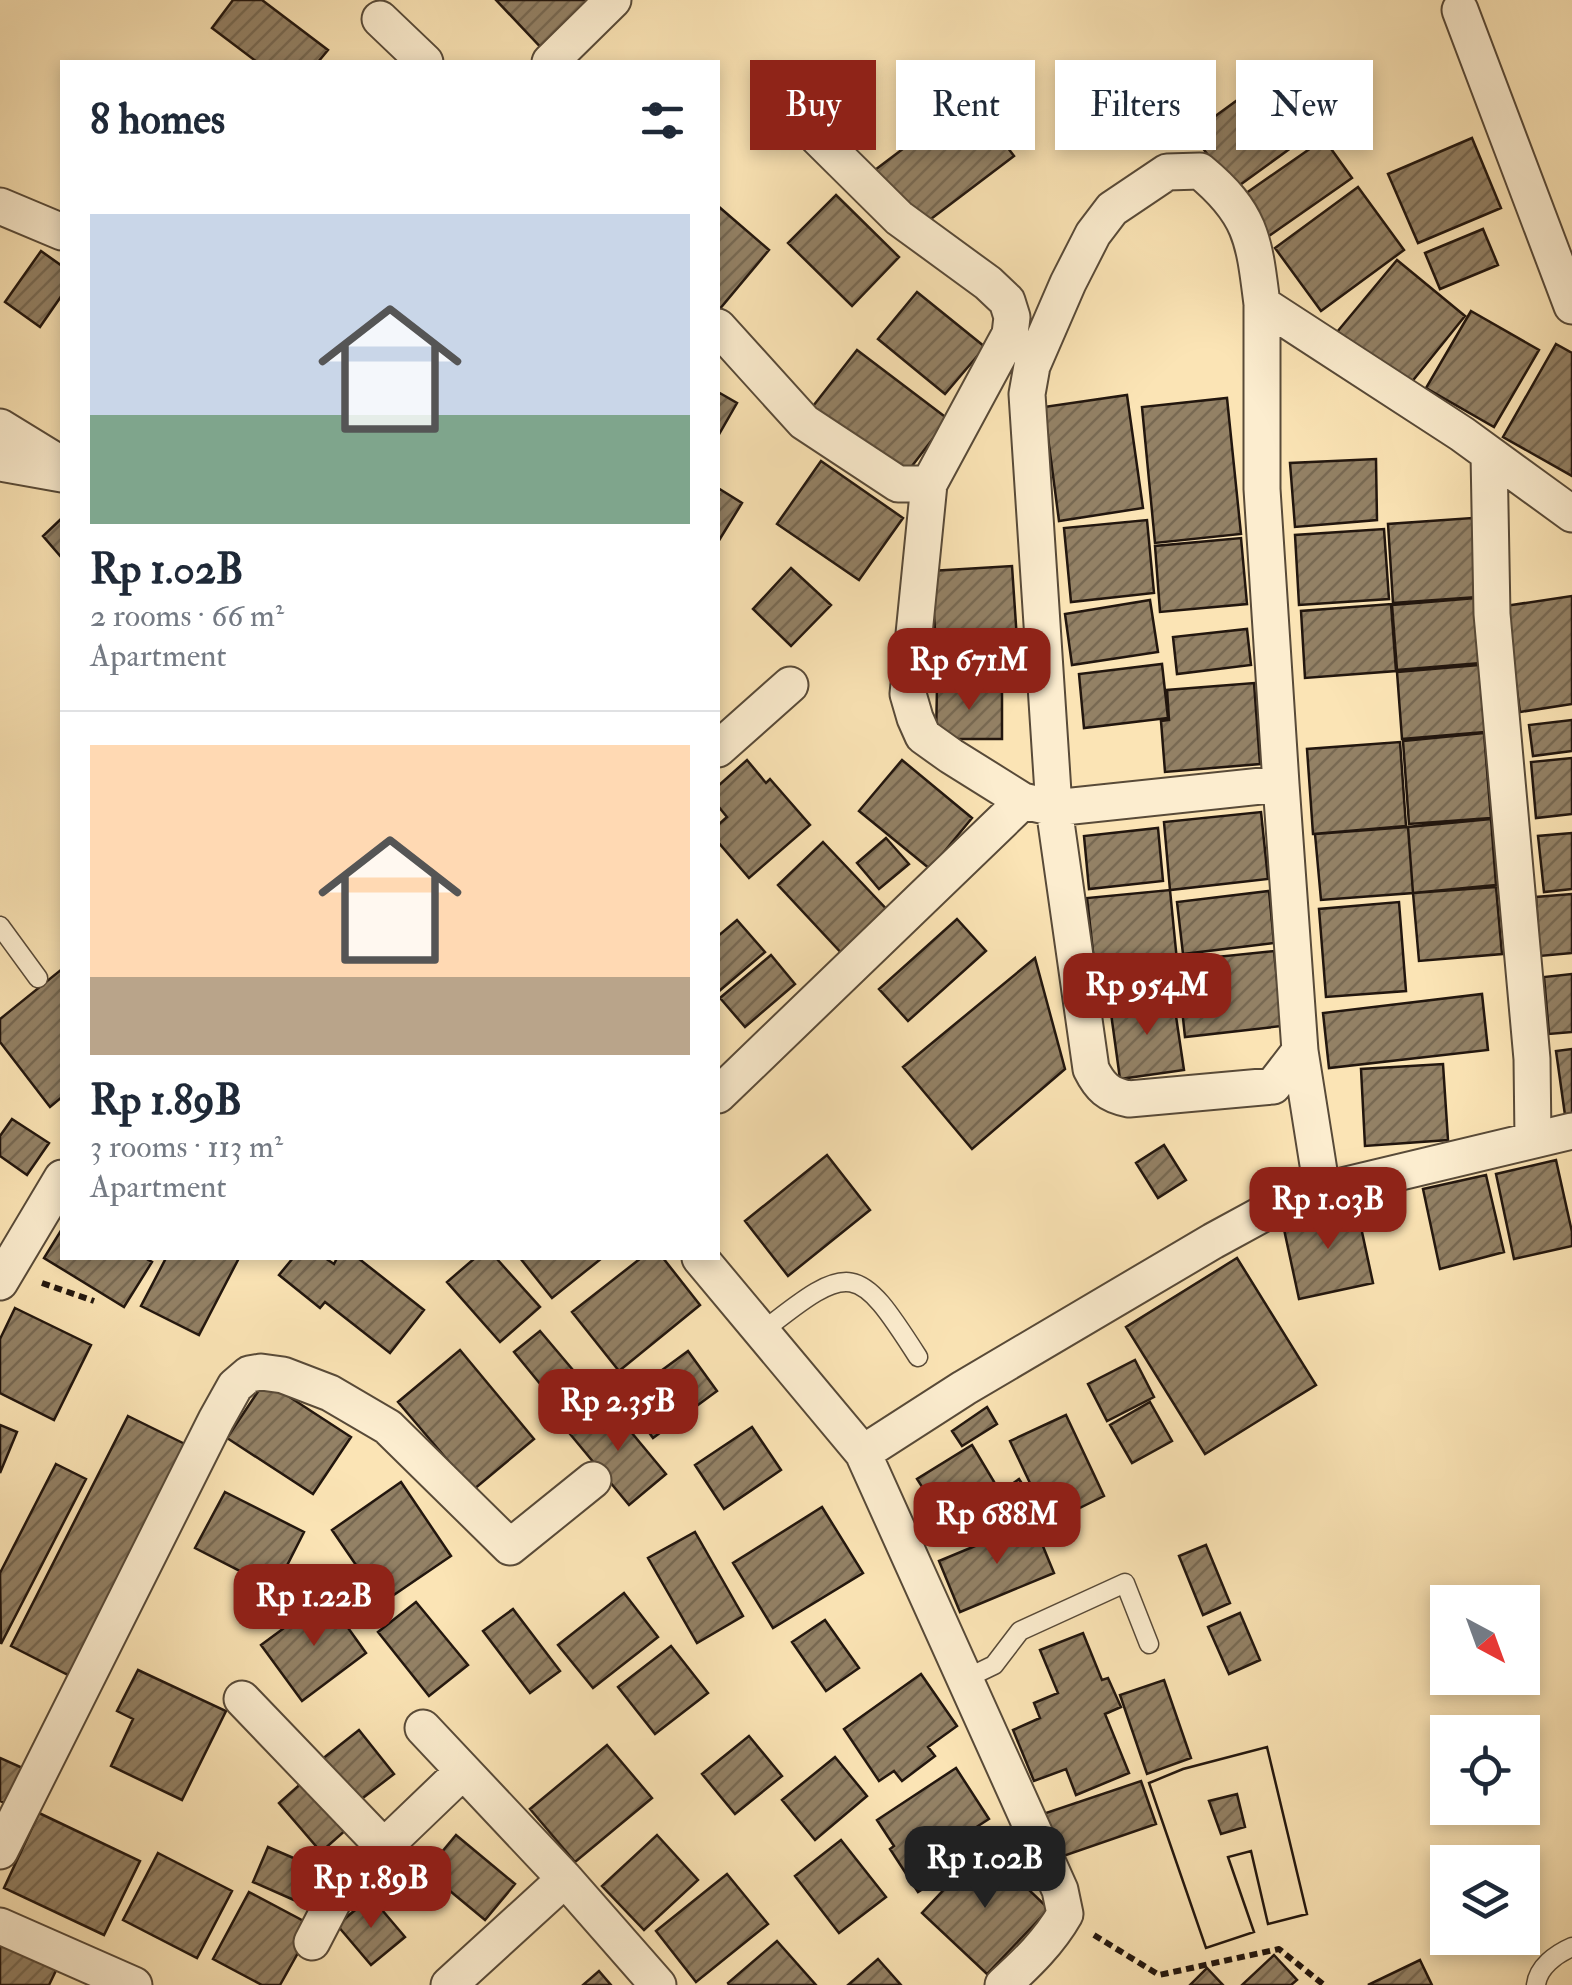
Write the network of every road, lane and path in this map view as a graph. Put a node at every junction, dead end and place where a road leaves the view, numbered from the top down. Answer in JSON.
{"nodes":[{"id":1,"x":613,"y":0,"type":"edge"},
{"id":2,"x":1460,"y":10,"type":"dead end"},
{"id":3,"x":380,"y":19,"type":"dead end"},
{"id":4,"x":423,"y":60,"type":"edge"},
{"id":5,"x":552,"y":60,"type":"edge"},
{"id":6,"x":830,"y":150,"type":"edge"},
{"id":7,"x":0,"y":206,"type":"edge"},
{"id":8,"x":60,"y":231,"type":"edge"},
{"id":9,"x":1262,"y":304,"type":"junction"},
{"id":10,"x":1572,"y":306,"type":"edge"},
{"id":11,"x":720,"y":329,"type":"edge"},
{"id":12,"x":0,"y":427,"type":"edge"},
{"id":13,"x":1489,"y":454,"type":"junction"},
{"id":14,"x":0,"y":463,"type":"edge"},
{"id":15,"x":60,"y":464,"type":"edge"},
{"id":16,"x":60,"y":474,"type":"edge"},
{"id":17,"x":929,"y":484,"type":"junction"},
{"id":18,"x":1572,"y":514,"type":"edge"},
{"id":19,"x":790,"y":684,"type":"dead end"},
{"id":20,"x":720,"y":747,"type":"edge"},
{"id":21,"x":1282,"y":784,"type":"junction"},
{"id":22,"x":1038,"y":805,"type":"junction"},
{"id":23,"x":0,"y":926,"type":"edge"},
{"id":24,"x":38,"y":978,"type":"dead end"},
{"id":25,"x":1300,"y":1051,"type":"junction"},
{"id":26,"x":720,"y":1093,"type":"edge"},
{"id":27,"x":1572,"y":1131,"type":"edge"},
{"id":28,"x":1533,"y":1139,"type":"junction"},
{"id":29,"x":60,"y":1181,"type":"edge"},
{"id":30,"x":1322,"y":1190,"type":"junction"},
{"id":31,"x":702,"y":1260,"type":"edge"},
{"id":32,"x":4,"y":1277,"type":"edge"},
{"id":33,"x":94,"y":1301,"type":"dead end"},
{"id":34,"x":763,"y":1331,"type":"junction"},
{"id":35,"x":918,"y":1357,"type":"dead end"},
{"id":36,"x":863,"y":1453,"type":"junction"},
{"id":37,"x":593,"y":1480,"type":"dead end"},
{"id":38,"x":1149,"y":1644,"type":"dead end"},
{"id":39,"x":966,"y":1678,"type":"junction"},
{"id":40,"x":242,"y":1700,"type":"dead end"},
{"id":41,"x":423,"y":1728,"type":"dead end"},
{"id":42,"x":463,"y":1771,"type":"junction"},
{"id":43,"x":384,"y":1846,"type":"junction"},
{"id":44,"x":0,"y":1851,"type":"edge"},
{"id":45,"x":565,"y":1879,"type":"junction"},
{"id":46,"x":1065,"y":1914,"type":"junction"},
{"id":47,"x":0,"y":1926,"type":"edge"},
{"id":48,"x":312,"y":1942,"type":"dead end"},
{"id":49,"x":1572,"y":1947,"type":"edge"},
{"id":50,"x":134,"y":1985,"type":"edge"},
{"id":51,"x":449,"y":1985,"type":"edge"},
{"id":52,"x":658,"y":1985,"type":"edge"},
{"id":53,"x":1003,"y":1985,"type":"edge"},
{"id":54,"x":1324,"y":1985,"type":"edge"},
{"id":55,"x":1536,"y":1985,"type":"edge"}],
"edges":[{"from":1,"to":5,"type":"street"},
{"from":2,"to":10,"type":"street"},
{"from":3,"to":4,"type":"street"},
{"from":6,"to":17,"type":"street"},
{"from":7,"to":8,"type":"street"},
{"from":9,"to":13,"type":"street"},
{"from":9,"to":21,"type":"street"},
{"from":9,"to":22,"type":"street"},
{"from":11,"to":17,"type":"street"},
{"from":12,"to":15,"type":"street"},
{"from":13,"to":18,"type":"street"},
{"from":13,"to":28,"type":"street"},
{"from":14,"to":16,"type":"street"},
{"from":17,"to":22,"type":"street"},
{"from":19,"to":20,"type":"street"},
{"from":21,"to":22,"type":"street"},
{"from":21,"to":25,"type":"street"},
{"from":22,"to":25,"type":"street"},
{"from":22,"to":26,"type":"street"},
{"from":23,"to":24,"type":"lane"},
{"from":25,"to":30,"type":"street"},
{"from":27,"to":28,"type":"street"},
{"from":28,"to":30,"type":"street"},
{"from":29,"to":32,"type":"street"},
{"from":30,"to":36,"type":"street"},
{"from":31,"to":34,"type":"street"},
{"from":32,"to":33,"type":"path"},
{"from":34,"to":35,"type":"lane"},
{"from":34,"to":36,"type":"street"},
{"from":36,"to":39,"type":"street"},
{"from":37,"to":44,"type":"street"},
{"from":38,"to":39,"type":"lane"},
{"from":39,"to":46,"type":"street"},
{"from":40,"to":43,"type":"street"},
{"from":41,"to":42,"type":"street"},
{"from":42,"to":43,"type":"street"},
{"from":42,"to":45,"type":"street"},
{"from":43,"to":48,"type":"street"},
{"from":45,"to":51,"type":"street"},
{"from":45,"to":52,"type":"street"},
{"from":46,"to":53,"type":"street"},
{"from":46,"to":54,"type":"path"},
{"from":47,"to":50,"type":"street"},
{"from":49,"to":55,"type":"lane"}]}
